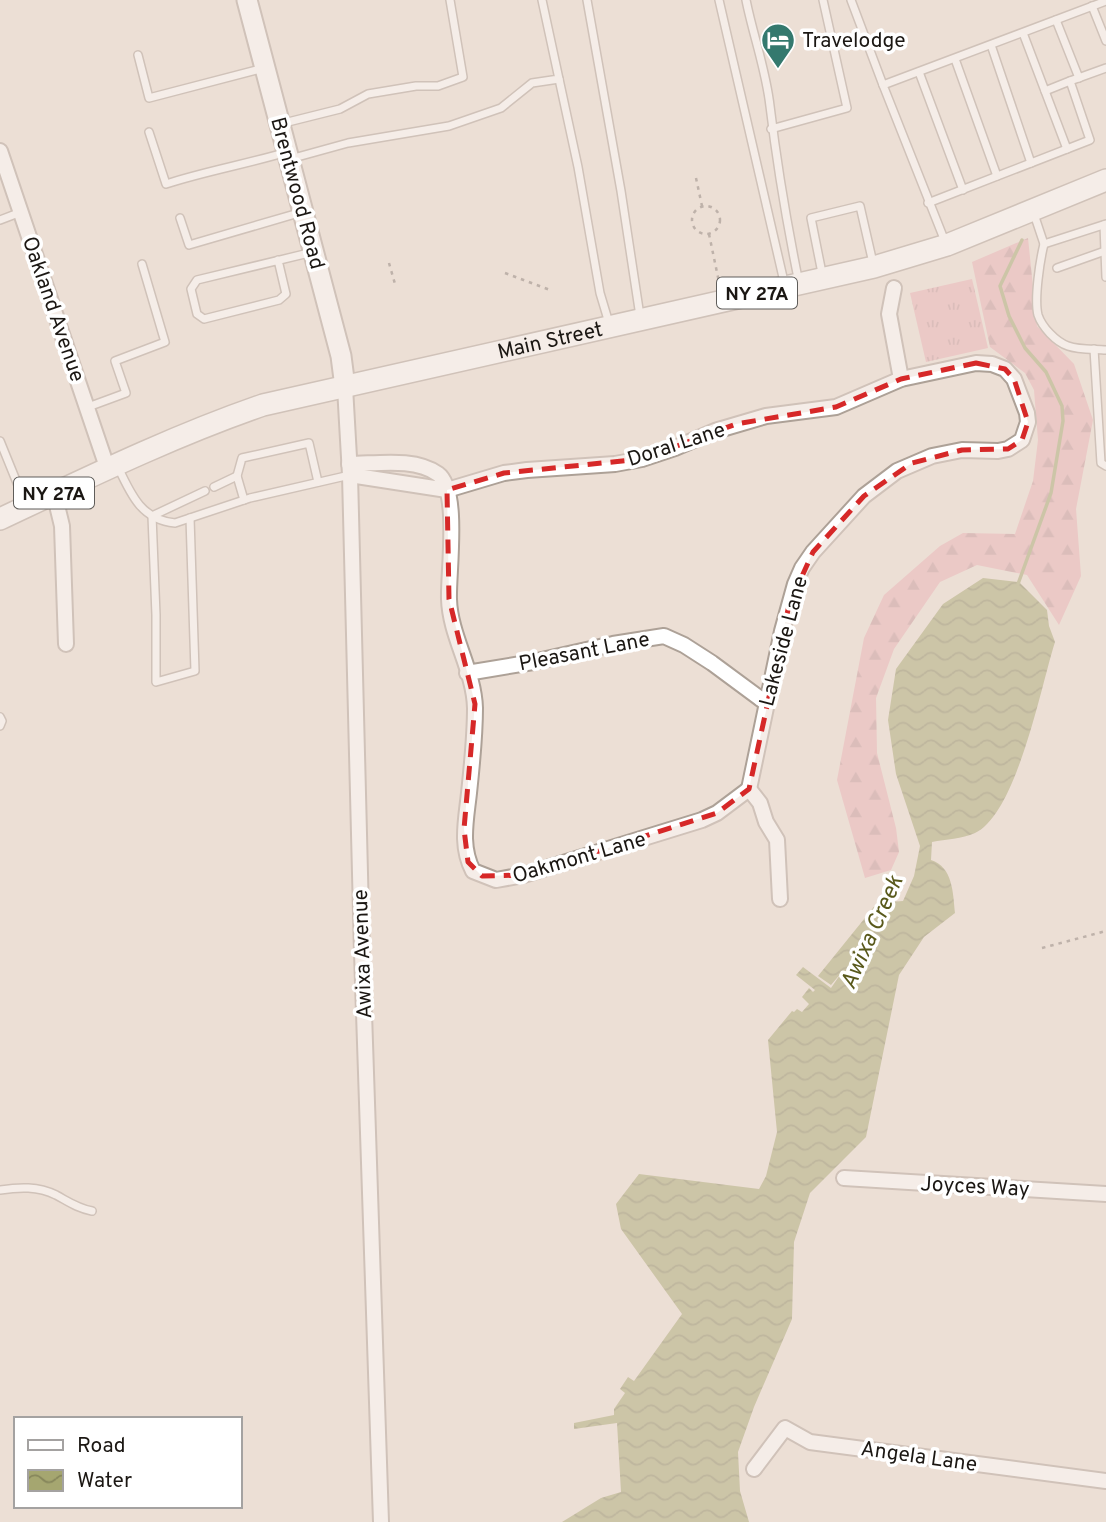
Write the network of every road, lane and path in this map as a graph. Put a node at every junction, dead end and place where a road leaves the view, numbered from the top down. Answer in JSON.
{"nodes":[{"id":1,"x":247,"y":0,"type":"edge"},
{"id":2,"x":450,"y":0,"type":"edge"},
{"id":3,"x":542,"y":0,"type":"edge"},
{"id":4,"x":587,"y":0,"type":"edge"},
{"id":5,"x":719,"y":0,"type":"edge"},
{"id":6,"x":746,"y":0,"type":"edge"},
{"id":7,"x":823,"y":0,"type":"edge"},
{"id":8,"x":851,"y":0,"type":"edge"},
{"id":9,"x":1106,"y":1,"type":"edge"},
{"id":10,"x":1092,"y":6,"type":"junction"},
{"id":11,"x":1056,"y":20,"type":"junction"},
{"id":12,"x":1023,"y":33,"type":"junction"},
{"id":13,"x":1106,"y":41,"type":"edge"},
{"id":14,"x":991,"y":45,"type":"junction"},
{"id":15,"x":138,"y":55,"type":"dead end"},
{"id":16,"x":955,"y":59,"type":"junction"},
{"id":17,"x":265,"y":68,"type":"junction"},
{"id":18,"x":1106,"y":68,"type":"edge"},
{"id":19,"x":919,"y":72,"type":"junction"},
{"id":20,"x":1079,"y":78,"type":"junction"},
{"id":21,"x":559,"y":79,"type":"junction"},
{"id":22,"x":1070,"y":81,"type":"junction"},
{"id":23,"x":883,"y":85,"type":"junction"},
{"id":24,"x":1045,"y":91,"type":"junction"},
{"id":25,"x":280,"y":124,"type":"junction"},
{"id":26,"x":771,"y":129,"type":"junction"},
{"id":27,"x":149,"y":132,"type":"dead end"},
{"id":28,"x":1067,"y":149,"type":"junction"},
{"id":29,"x":0,"y":151,"type":"edge"},
{"id":30,"x":288,"y":155,"type":"junction"},
{"id":31,"x":1031,"y":163,"type":"junction"},
{"id":32,"x":997,"y":176,"type":"junction"},
{"id":33,"x":696,"y":178,"type":"dead end"},
{"id":34,"x":1106,"y":180,"type":"edge"},
{"id":35,"x":963,"y":190,"type":"junction"},
{"id":36,"x":928,"y":203,"type":"junction"},
{"id":37,"x":702,"y":206,"type":"junction"},
{"id":38,"x":1032,"y":211,"type":"junction"},
{"id":39,"x":20,"y":212,"type":"junction"},
{"id":40,"x":303,"y":212,"type":"junction"},
{"id":41,"x":180,"y":218,"type":"dead end"},
{"id":42,"x":0,"y":220,"type":"edge"},
{"id":43,"x":1105,"y":224,"type":"edge"},
{"id":44,"x":709,"y":234,"type":"junction"},
{"id":45,"x":1044,"y":244,"type":"junction"},
{"id":46,"x":947,"y":245,"type":"junction"},
{"id":47,"x":1105,"y":251,"type":"edge"},
{"id":48,"x":313,"y":252,"type":"junction"},
{"id":49,"x":278,"y":260,"type":"junction"},
{"id":50,"x":389,"y":263,"type":"dead end"},
{"id":51,"x":142,"y":264,"type":"dead end"},
{"id":52,"x":874,"y":267,"type":"junction"},
{"id":53,"x":1056,"y":268,"type":"dead end"},
{"id":54,"x":505,"y":273,"type":"dead end"},
{"id":55,"x":1106,"y":277,"type":"edge"},
{"id":56,"x":823,"y":278,"type":"junction"},
{"id":57,"x":719,"y":282,"type":"dead end"},
{"id":58,"x":395,"y":284,"type":"dead end"},
{"id":59,"x":792,"y":285,"type":"junction"},
{"id":60,"x":894,"y":288,"type":"dead end"},
{"id":61,"x":550,"y":290,"type":"dead end"},
{"id":62,"x":640,"y":320,"type":"junction"},
{"id":63,"x":610,"y":327,"type":"junction"},
{"id":64,"x":1094,"y":349,"type":"junction"},
{"id":65,"x":1106,"y":350,"type":"edge"},
{"id":66,"x":901,"y":379,"type":"junction"},
{"id":67,"x":345,"y":387,"type":"junction"},
{"id":68,"x":88,"y":407,"type":"junction"},
{"id":69,"x":0,"y":441,"type":"edge"},
{"id":70,"x":112,"y":465,"type":"junction"},
{"id":71,"x":1106,"y":466,"type":"edge"},
{"id":72,"x":350,"y":469,"type":"junction"},
{"id":73,"x":237,"y":476,"type":"junction"},
{"id":74,"x":318,"y":482,"type":"junction"},
{"id":75,"x":214,"y":487,"type":"dead end"},
{"id":76,"x":447,"y":490,"type":"junction"},
{"id":77,"x":205,"y":491,"type":"dead end"},
{"id":78,"x":54,"y":493,"type":"junction"},
{"id":79,"x":244,"y":500,"type":"junction"},
{"id":80,"x":26,"y":506,"type":"junction"},
{"id":81,"x":152,"y":516,"type":"junction"},
{"id":82,"x":190,"y":518,"type":"junction"},
{"id":83,"x":0,"y":519,"type":"edge"},
{"id":84,"x":66,"y":644,"type":"dead end"},
{"id":85,"x":467,"y":673,"type":"junction"},
{"id":86,"x":766,"y":703,"type":"junction"},
{"id":87,"x":0,"y":717,"type":"edge"},
{"id":88,"x":0,"y":726,"type":"edge"},
{"id":89,"x":749,"y":789,"type":"junction"},
{"id":90,"x":780,"y":898,"type":"dead end"},
{"id":91,"x":1106,"y":931,"type":"edge"},
{"id":92,"x":1042,"y":948,"type":"dead end"},
{"id":93,"x":844,"y":1178,"type":"dead end"},
{"id":94,"x":0,"y":1190,"type":"edge"},
{"id":95,"x":1106,"y":1194,"type":"edge"},
{"id":96,"x":92,"y":1211,"type":"dead end"},
{"id":97,"x":754,"y":1469,"type":"dead end"},
{"id":98,"x":1106,"y":1481,"type":"edge"},
{"id":99,"x":381,"y":1522,"type":"edge"}],
"edges":[{"from":1,"to":17,"type":"street","name":"Brentwood Road"},
{"from":2,"to":25,"type":"lane"},
{"from":3,"to":21,"type":"lane"},
{"from":4,"to":62,"type":"lane"},
{"from":5,"to":59,"type":"lane"},
{"from":6,"to":26,"type":"lane"},
{"from":7,"to":26,"type":"lane"},
{"from":8,"to":23,"type":"lane"},
{"from":9,"to":10,"type":"lane"},
{"from":10,"to":11,"type":"lane"},
{"from":10,"to":13,"type":"lane"},
{"from":11,"to":12,"type":"lane"},
{"from":11,"to":20,"type":"lane"},
{"from":12,"to":14,"type":"lane"},
{"from":12,"to":24,"type":"lane"},
{"from":14,"to":16,"type":"lane"},
{"from":14,"to":31,"type":"lane"},
{"from":15,"to":17,"type":"lane"},
{"from":16,"to":19,"type":"lane"},
{"from":16,"to":32,"type":"lane"},
{"from":17,"to":25,"type":"street","name":"Brentwood Road"},
{"from":18,"to":20,"type":"lane"},
{"from":19,"to":23,"type":"lane"},
{"from":19,"to":35,"type":"lane"},
{"from":20,"to":22,"type":"lane"},
{"from":21,"to":30,"type":"lane"},
{"from":21,"to":63,"type":"lane"},
{"from":22,"to":24,"type":"lane"},
{"from":22,"to":28,"type":"lane"},
{"from":23,"to":36,"type":"lane"},
{"from":24,"to":28,"type":"lane"},
{"from":25,"to":30,"type":"street","name":"Brentwood Road"},
{"from":26,"to":59,"type":"lane"},
{"from":27,"to":30,"type":"lane"},
{"from":28,"to":31,"type":"lane"},
{"from":29,"to":39,"type":"street","name":"Oakland Avenue"},
{"from":30,"to":40,"type":"street","name":"Brentwood Road"},
{"from":31,"to":32,"type":"lane"},
{"from":32,"to":35,"type":"lane"},
{"from":33,"to":37,"type":"path"},
{"from":34,"to":38,"type":"main road","name":"Main Street","number":"NY 27A"},
{"from":35,"to":36,"type":"lane"},
{"from":36,"to":46,"type":"lane"},
{"from":37,"to":44,"type":"path"},
{"from":37,"to":44,"type":"path"},
{"from":38,"to":45,"type":"lane"},
{"from":38,"to":46,"type":"main road","name":"Main Street","number":"NY 27A"},
{"from":39,"to":42,"type":"lane"},
{"from":39,"to":68,"type":"street","name":"Oakland Avenue"},
{"from":40,"to":41,"type":"lane"},
{"from":40,"to":48,"type":"street","name":"Brentwood Road"},
{"from":43,"to":45,"type":"lane"},
{"from":43,"to":47,"type":"lane"},
{"from":44,"to":57,"type":"path"},
{"from":45,"to":64,"type":"lane"},
{"from":46,"to":52,"type":"main road","name":"Main Street","number":"NY 27A"},
{"from":47,"to":53,"type":"lane"},
{"from":47,"to":55,"type":"lane"},
{"from":48,"to":49,"type":"lane"},
{"from":48,"to":67,"type":"street","name":"Brentwood Road"},
{"from":49,"to":49,"type":"lane"},
{"from":50,"to":58,"type":"path"},
{"from":51,"to":68,"type":"lane"},
{"from":52,"to":56,"type":"main road","name":"Main Street","number":"NY 27A"},
{"from":52,"to":56,"type":"lane"},
{"from":54,"to":61,"type":"path"},
{"from":56,"to":59,"type":"main road","name":"Main Street","number":"NY 27A"},
{"from":59,"to":62,"type":"main road","name":"Main Street","number":"NY 27A"},
{"from":60,"to":66,"type":"street"},
{"from":62,"to":63,"type":"main road","name":"Main Street","number":"NY 27A"},
{"from":63,"to":67,"type":"main road","name":"Main Street","number":"NY 27A"},
{"from":64,"to":65,"type":"lane"},
{"from":64,"to":71,"type":"lane"},
{"from":66,"to":76,"type":"street","name":"Doral Lane"},
{"from":66,"to":86,"type":"street","name":"Lakeside Lane"},
{"from":67,"to":70,"type":"main road","name":"Main Street","number":"NY 27A"},
{"from":67,"to":72,"type":"street","name":"Awixa Avenue"},
{"from":68,"to":70,"type":"street","name":"Oakland Avenue"},
{"from":69,"to":80,"type":"lane"},
{"from":70,"to":78,"type":"main road","name":"Main Street","number":"NY 27A"},
{"from":70,"to":81,"type":"lane"},
{"from":72,"to":74,"type":"lane"},
{"from":72,"to":76,"type":"street","name":"Doral Lane"},
{"from":72,"to":99,"type":"street","name":"Awixa Avenue"},
{"from":73,"to":74,"type":"lane"},
{"from":73,"to":75,"type":"lane"},
{"from":73,"to":79,"type":"lane"},
{"from":74,"to":79,"type":"lane"},
{"from":76,"to":85,"type":"street"},
{"from":77,"to":81,"type":"lane"},
{"from":78,"to":80,"type":"main road","name":"Main Street","number":"NY 27A"},
{"from":78,"to":84,"type":"street"},
{"from":79,"to":82,"type":"lane"},
{"from":80,"to":83,"type":"main road","name":"Main Street","number":"NY 27A"},
{"from":81,"to":82,"type":"lane"},
{"from":81,"to":82,"type":"lane"},
{"from":85,"to":86,"type":"street","name":"Pleasant Lane"},
{"from":85,"to":89,"type":"street","name":"Oakmont Lane"},
{"from":86,"to":89,"type":"street","name":"Lakeside Lane"},
{"from":87,"to":88,"type":"lane"},
{"from":89,"to":90,"type":"street"},
{"from":91,"to":92,"type":"path"},
{"from":93,"to":95,"type":"street","name":"Joyces Way"},
{"from":94,"to":96,"type":"lane"},
{"from":97,"to":98,"type":"street","name":"Angela Lane"}]}
